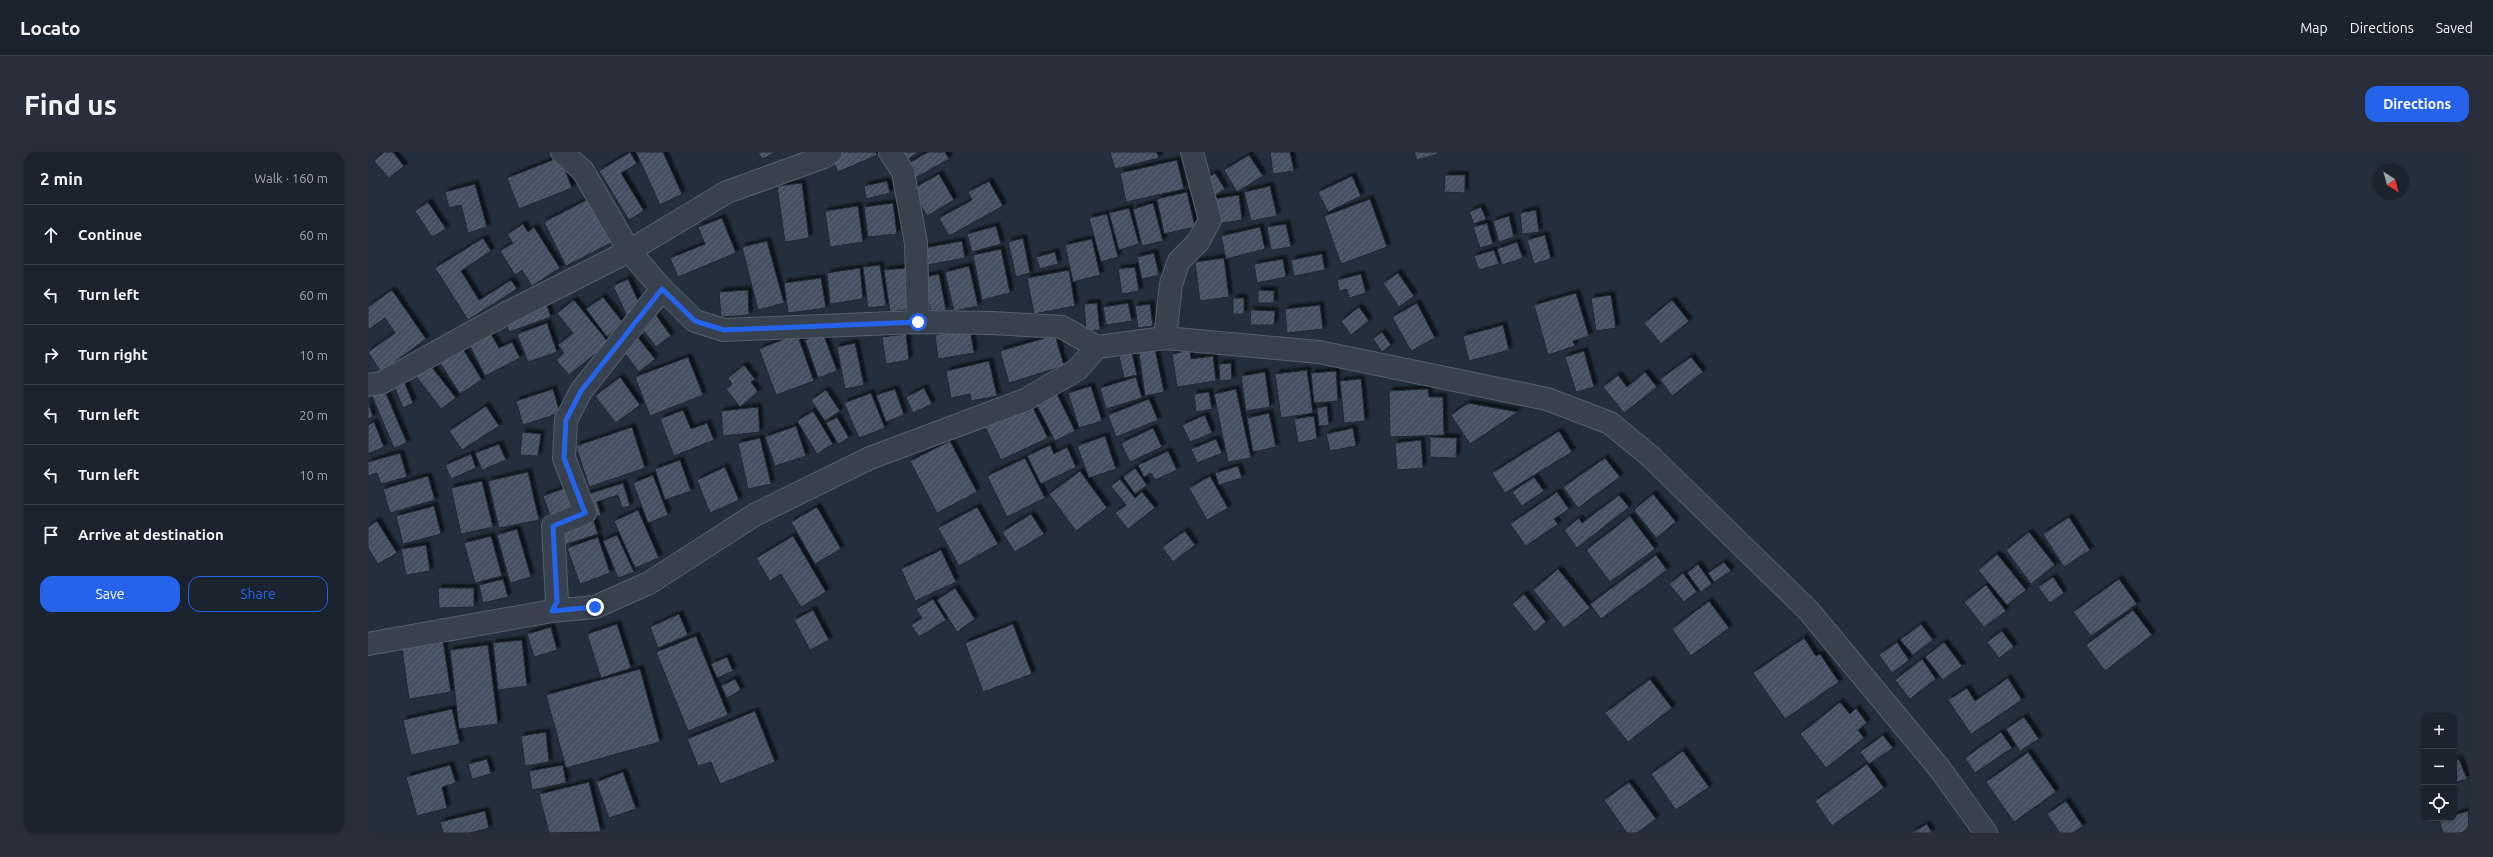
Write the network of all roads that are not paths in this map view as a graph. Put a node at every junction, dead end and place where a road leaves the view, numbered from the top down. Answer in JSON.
{"nodes":[{"id":1,"x":562,"y":152,"type":"edge"},
{"id":2,"x":831,"y":152,"type":"edge"},
{"id":3,"x":890,"y":152,"type":"edge"},
{"id":4,"x":1192,"y":152,"type":"edge"},
{"id":5,"x":629,"y":251,"type":"junction"},
{"id":6,"x":662,"y":289,"type":"junction"},
{"id":7,"x":918,"y":322,"type":"junction"},
{"id":8,"x":1164,"y":338,"type":"junction"},
{"id":9,"x":1097,"y":348,"type":"junction"},
{"id":10,"x":368,"y":385,"type":"edge"},
{"id":11,"x":552,"y":611,"type":"junction"},
{"id":12,"x":368,"y":644,"type":"edge"},
{"id":13,"x":1986,"y":833,"type":"edge"}],
"edges":[{"from":1,"to":5,"type":"street"},
{"from":2,"to":5,"type":"street"},
{"from":3,"to":7,"type":"street"},
{"from":4,"to":8,"type":"street"},
{"from":5,"to":6,"type":"street"},
{"from":5,"to":10,"type":"street"},
{"from":6,"to":7,"type":"street"},
{"from":6,"to":11,"type":"street"},
{"from":7,"to":9,"type":"street"},
{"from":8,"to":9,"type":"street"},
{"from":8,"to":13,"type":"street"},
{"from":9,"to":11,"type":"street"},
{"from":11,"to":12,"type":"street"}]}
